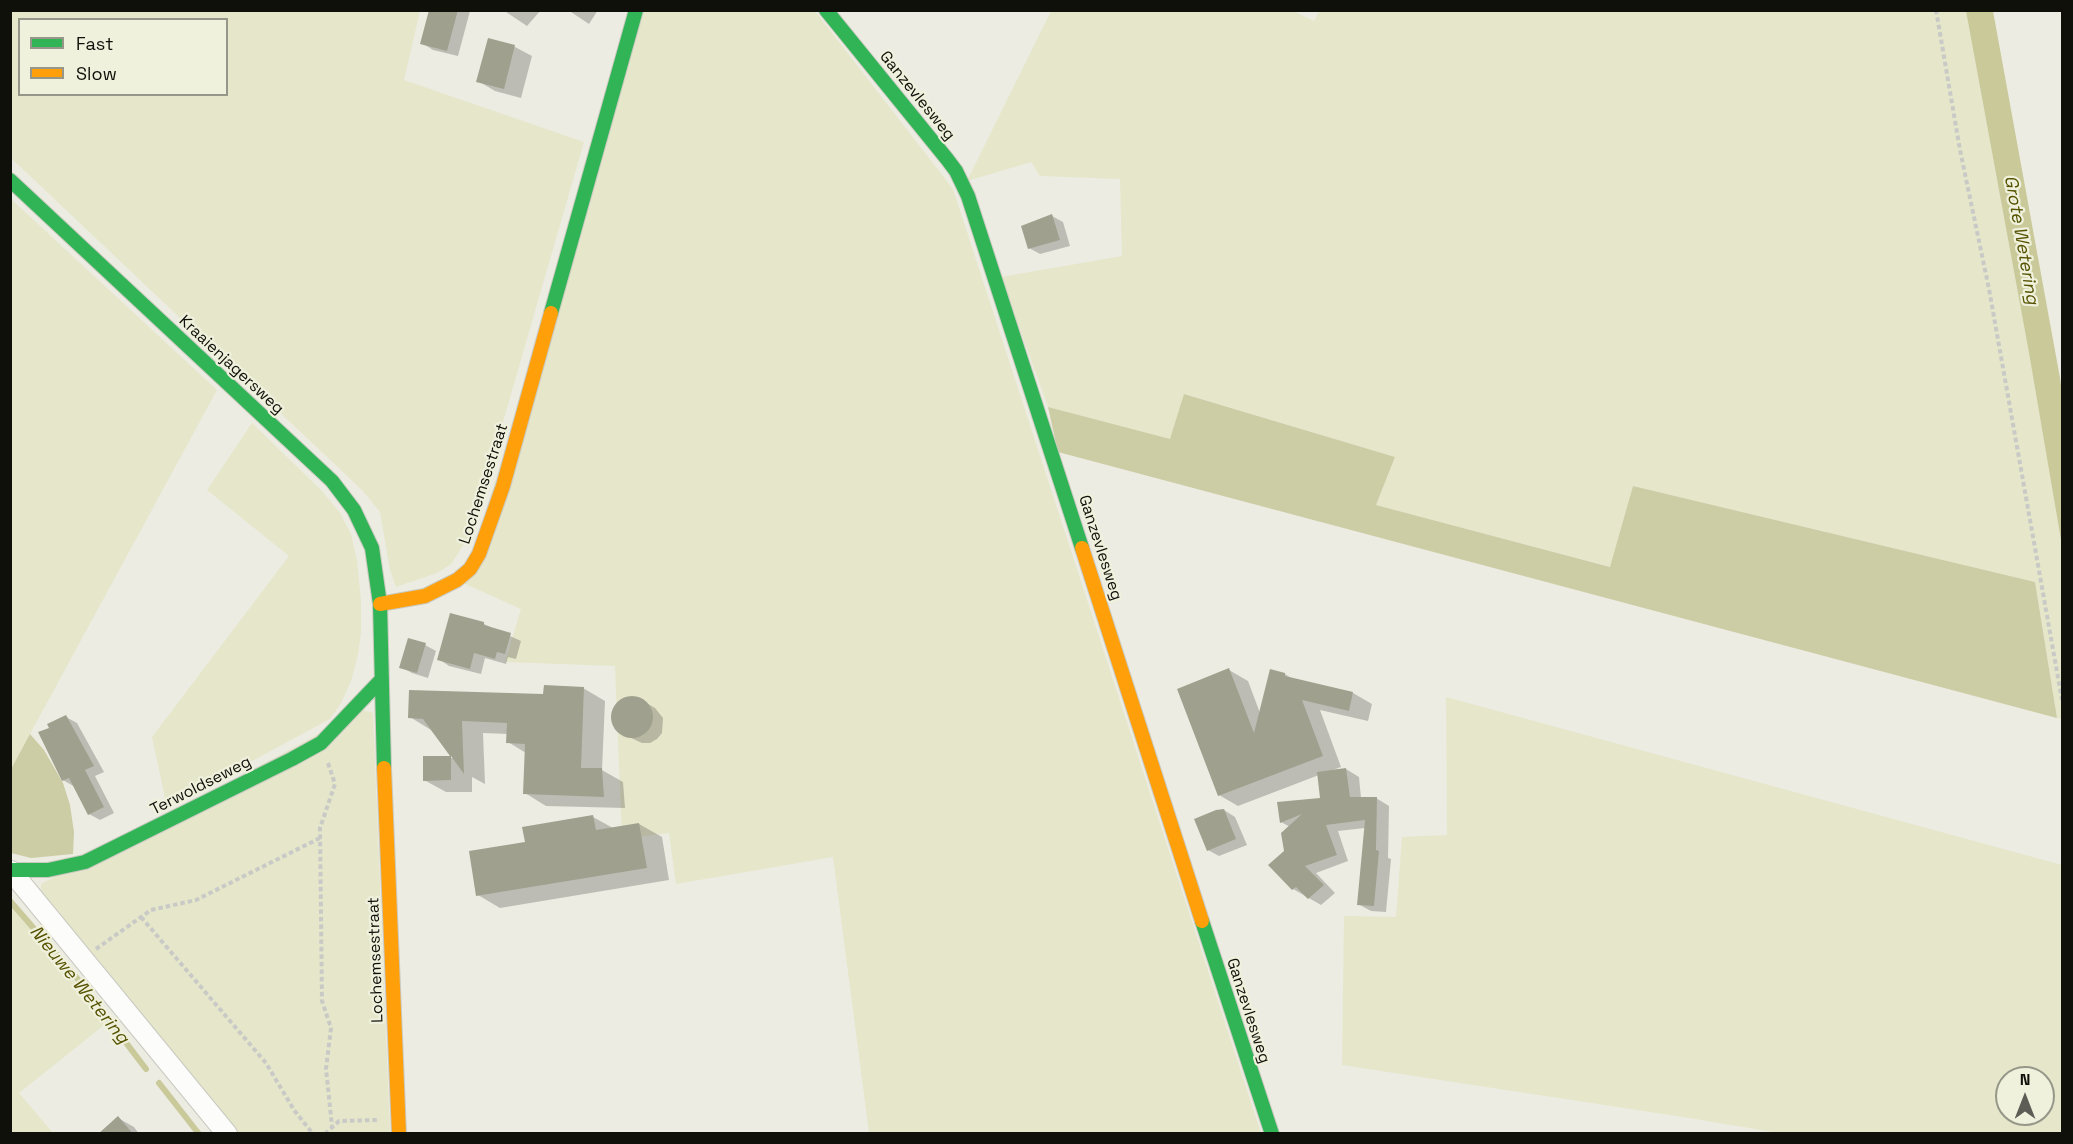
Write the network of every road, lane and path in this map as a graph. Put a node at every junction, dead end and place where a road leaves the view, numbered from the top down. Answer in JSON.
{"nodes":[{"id":1,"x":636,"y":10,"type":"edge"},
{"id":2,"x":826,"y":10,"type":"edge"},
{"id":3,"x":1936,"y":10,"type":"edge"},
{"id":4,"x":10,"y":180,"type":"edge"},
{"id":5,"x":380,"y":604,"type":"junction"},
{"id":6,"x":381,"y":680,"type":"junction"},
{"id":7,"x":2062,"y":700,"type":"edge"},
{"id":8,"x":321,"y":743,"type":"junction"},
{"id":9,"x":320,"y":838,"type":"junction"},
{"id":10,"x":11,"y":870,"type":"edge"},
{"id":11,"x":141,"y":917,"type":"junction"},
{"id":12,"x":83,"y":958,"type":"junction"},
{"id":13,"x":332,"y":1126,"type":"junction"},
{"id":14,"x":399,"y":1127,"type":"edge"},
{"id":15,"x":227,"y":1134,"type":"edge"},
{"id":16,"x":313,"y":1134,"type":"edge"},
{"id":17,"x":325,"y":1134,"type":"edge"},
{"id":18,"x":1272,"y":1134,"type":"edge"}],
"edges":[{"from":1,"to":5,"type":"street","name":"Lochemsestraat"},
{"from":2,"to":18,"type":"street","name":"Ganzevlesweg"},
{"from":3,"to":7,"type":"path"},
{"from":4,"to":5,"type":"street","name":"Kraaienjagersweg"},
{"from":5,"to":6,"type":"street","name":"Lochemsestraat"},
{"from":6,"to":8,"type":"street","name":"Terwoldseweg"},
{"from":6,"to":14,"type":"street","name":"Lochemsestraat"},
{"from":8,"to":9,"type":"path"},
{"from":8,"to":10,"type":"street","name":"Terwoldseweg"},
{"from":9,"to":11,"type":"path"},
{"from":9,"to":13,"type":"path"},
{"from":10,"to":12,"type":"street"},
{"from":11,"to":12,"type":"path"},
{"from":11,"to":16,"type":"path"},
{"from":12,"to":15,"type":"street"},
{"from":13,"to":14,"type":"path"},
{"from":13,"to":17,"type":"path"}]}
